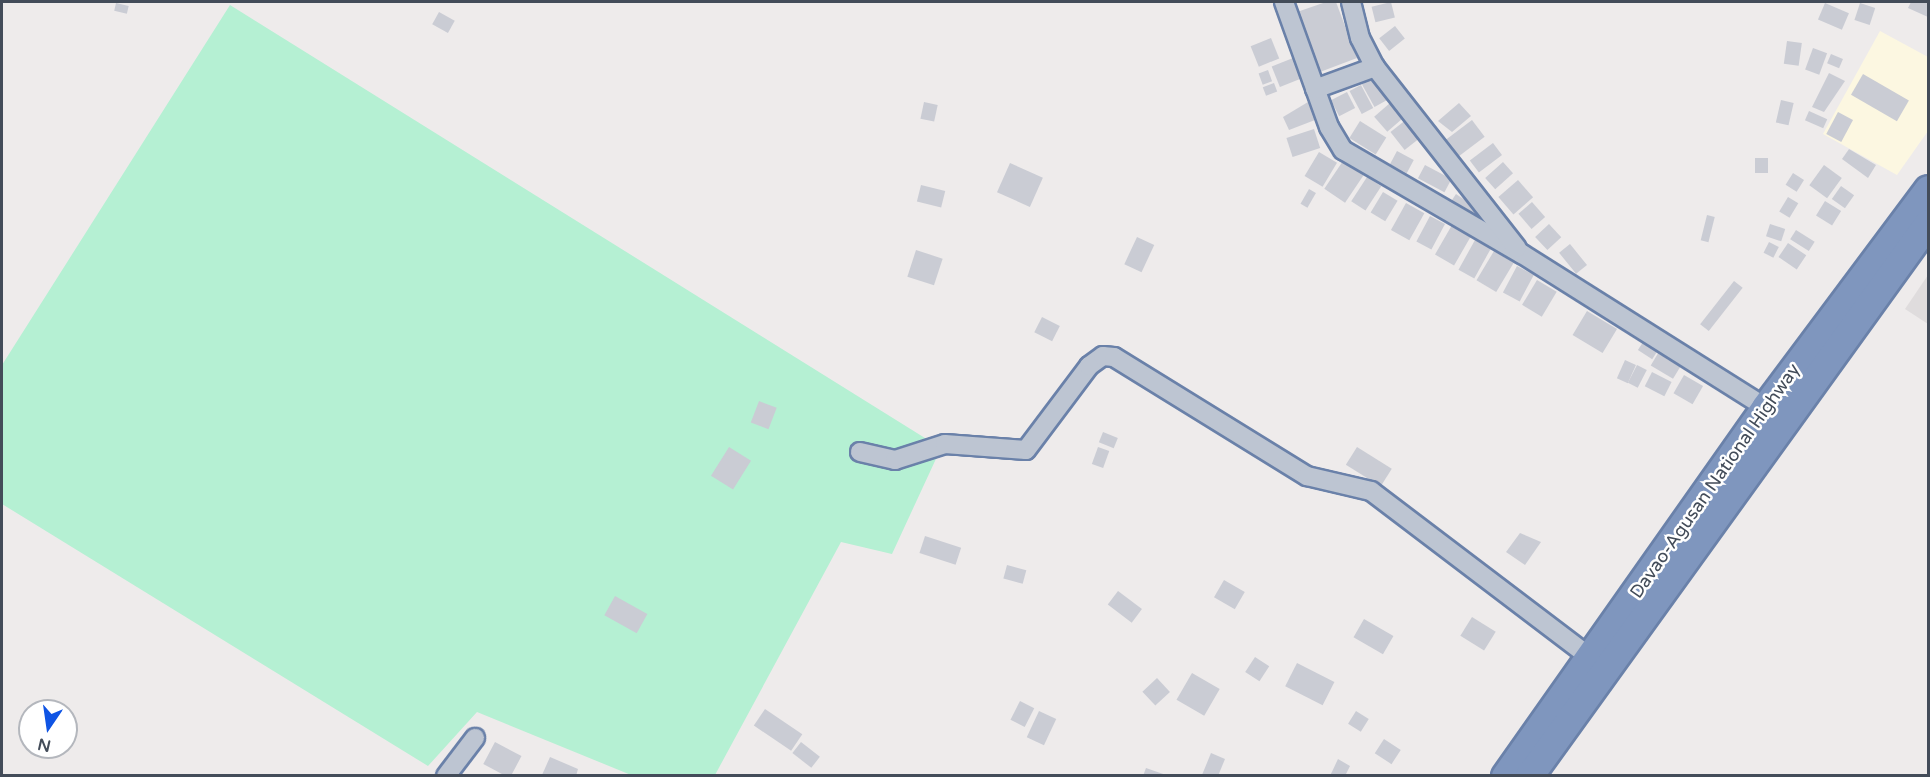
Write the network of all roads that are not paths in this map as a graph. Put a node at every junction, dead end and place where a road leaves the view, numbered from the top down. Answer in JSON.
{"nodes":[{"id":1,"x":1284,"y":2,"type":"edge"},
{"id":2,"x":1351,"y":2,"type":"edge"},
{"id":3,"x":1375,"y":67,"type":"junction"},
{"id":4,"x":1315,"y":89,"type":"junction"},
{"id":5,"x":1929,"y":189,"type":"edge"},
{"id":6,"x":1929,"y":223,"type":"edge"},
{"id":7,"x":1522,"y":254,"type":"junction"},
{"id":8,"x":1844,"y":321,"type":"junction"},
{"id":9,"x":1774,"y":413,"type":"junction"},
{"id":10,"x":860,"y":452,"type":"dead end"},
{"id":11,"x":1588,"y":672,"type":"junction"},
{"id":12,"x":475,"y":738,"type":"dead end"},
{"id":13,"x":446,"y":776,"type":"edge"},
{"id":14,"x":1505,"y":776,"type":"edge"},
{"id":15,"x":1529,"y":776,"type":"edge"}],
"edges":[{"from":1,"to":4,"type":"street"},
{"from":2,"to":3,"type":"street"},
{"from":3,"to":4,"type":"street"},
{"from":3,"to":7,"type":"street"},
{"from":4,"to":7,"type":"street"},
{"from":5,"to":8,"type":"highway","name":"Davao-Agusan National Highway"},
{"from":6,"to":8,"type":"highway","name":"Davao-Agusan National Highway"},
{"from":7,"to":9,"type":"street"},
{"from":8,"to":9,"type":"highway","name":"Davao-Agusan National Highway"},
{"from":9,"to":11,"type":"highway","name":"Davao-Agusan National Highway"},
{"from":10,"to":11,"type":"street"},
{"from":11,"to":14,"type":"highway","name":"Davao-Agusan National Highway"},
{"from":11,"to":15,"type":"highway","name":"Davao-Agusan National Highway"},
{"from":12,"to":13,"type":"street"}]}
